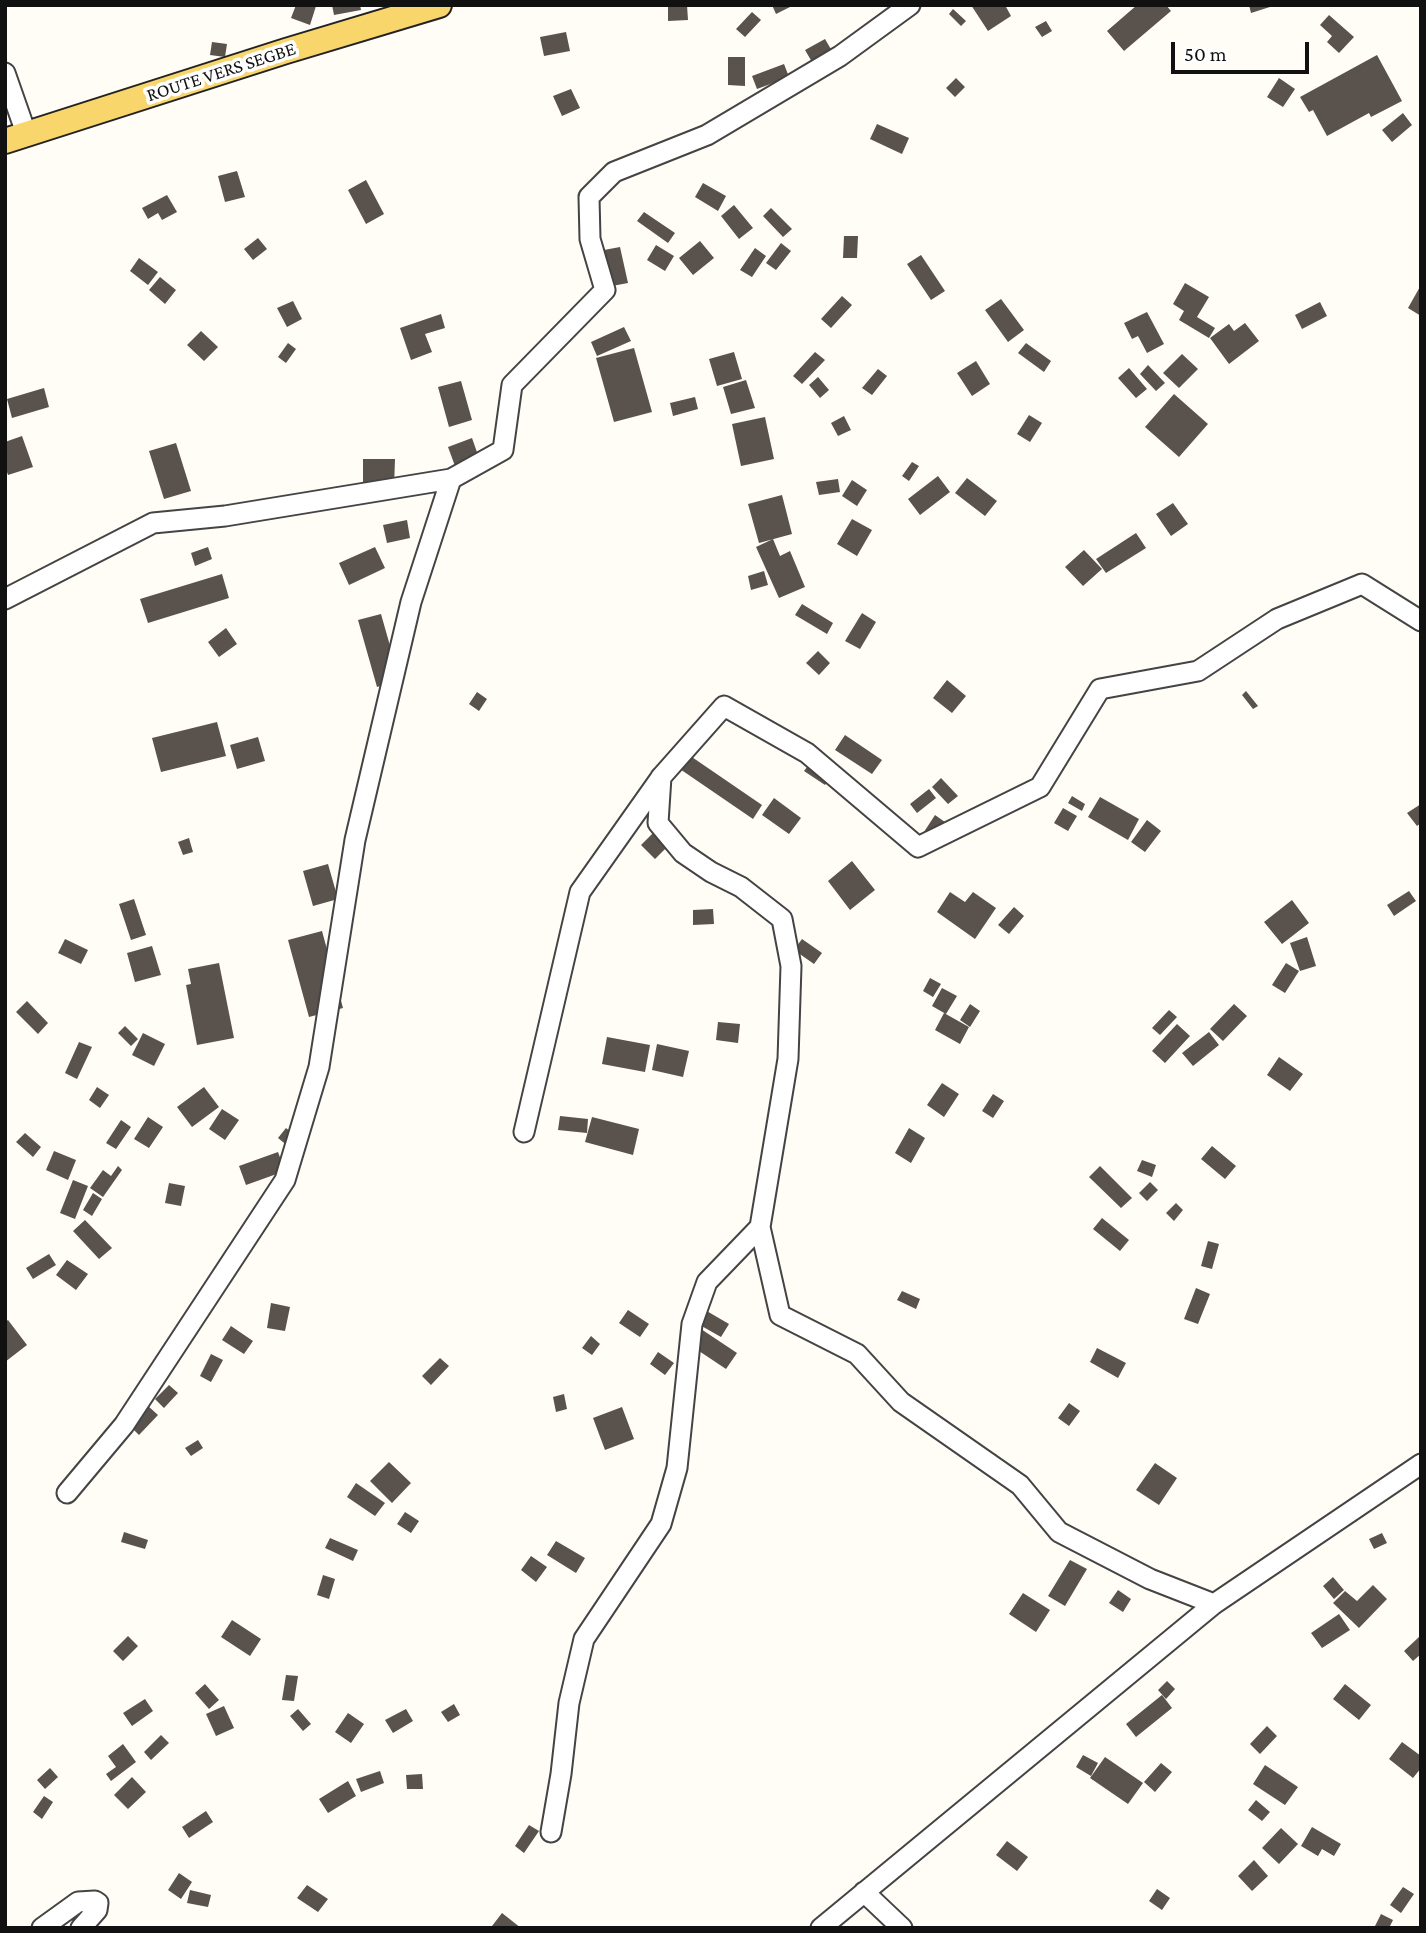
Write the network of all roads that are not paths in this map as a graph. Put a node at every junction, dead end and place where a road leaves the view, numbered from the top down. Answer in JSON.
{"nodes":[{"id":1,"x":909,"y":5,"type":"edge"},
{"id":2,"x":423,"y":7,"type":"edge"},
{"id":3,"x":5,"y":74,"type":"edge"},
{"id":4,"x":16,"y":137,"type":"edge"},
{"id":5,"x":451,"y":479,"type":"junction"},
{"id":6,"x":5,"y":599,"type":"edge"},
{"id":7,"x":1421,"y":621,"type":"edge"},
{"id":8,"x":662,"y":776,"type":"junction"},
{"id":9,"x":524,"y":1132,"type":"dead end"},
{"id":10,"x":760,"y":1227,"type":"junction"},
{"id":11,"x":1421,"y":1464,"type":"edge"},
{"id":12,"x":67,"y":1493,"type":"dead end"},
{"id":13,"x":1214,"y":1604,"type":"junction"},
{"id":14,"x":551,"y":1832,"type":"dead end"},
{"id":15,"x":864,"y":1892,"type":"junction"},
{"id":16,"x":42,"y":1928,"type":"edge"},
{"id":17,"x":81,"y":1928,"type":"edge"},
{"id":18,"x":821,"y":1928,"type":"edge"},
{"id":19,"x":902,"y":1928,"type":"edge"}],
"edges":[{"from":1,"to":5,"type":"street"},
{"from":2,"to":4,"type":"main road","name":"ROUTE VERS SEGBE"},
{"from":3,"to":4,"type":"street"},
{"from":5,"to":6,"type":"street"},
{"from":5,"to":12,"type":"street"},
{"from":7,"to":8,"type":"street"},
{"from":8,"to":9,"type":"street"},
{"from":8,"to":10,"type":"street"},
{"from":10,"to":13,"type":"street"},
{"from":10,"to":14,"type":"street"},
{"from":11,"to":13,"type":"street"},
{"from":13,"to":15,"type":"street"},
{"from":15,"to":18,"type":"street"},
{"from":15,"to":19,"type":"street"},
{"from":16,"to":17,"type":"street"}]}
